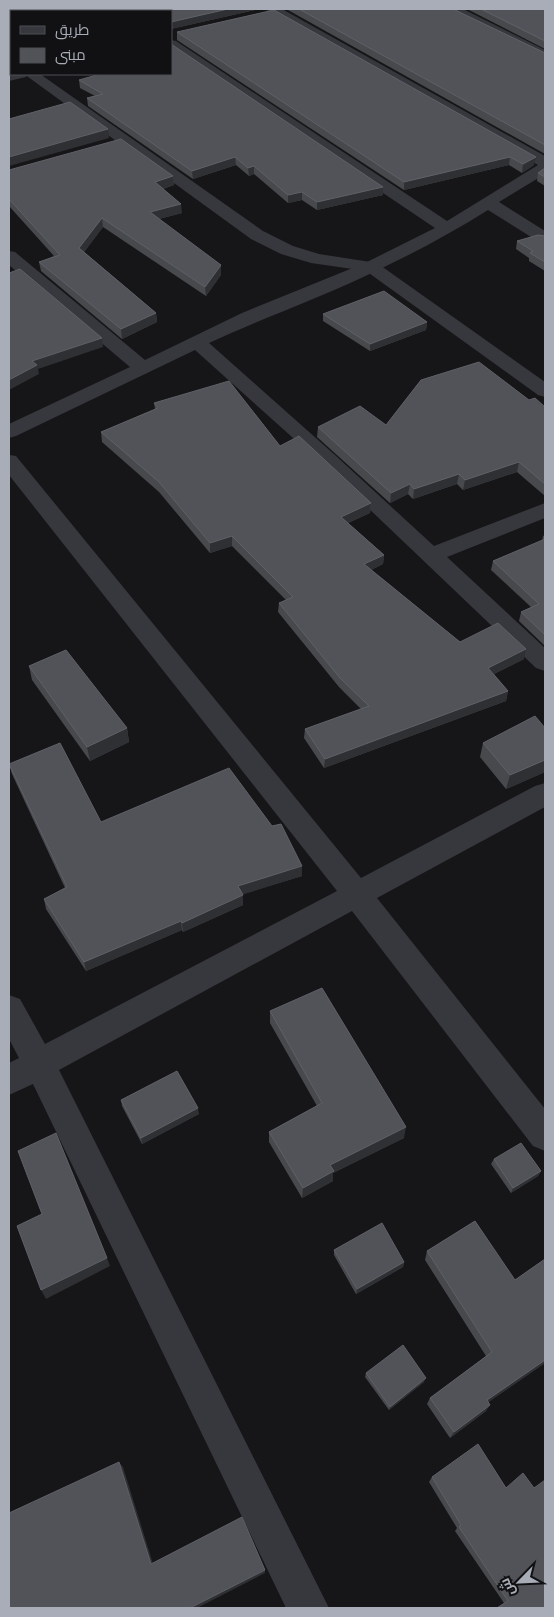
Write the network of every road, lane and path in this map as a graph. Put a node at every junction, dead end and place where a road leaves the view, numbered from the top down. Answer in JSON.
{"nodes":[{"id":1,"x":276,"y":9,"type":"edge"},
{"id":2,"x":454,"y":9,"type":"edge"},
{"id":3,"x":256,"y":15,"type":"edge"},
{"id":4,"x":174,"y":38,"type":"edge"},
{"id":5,"x":545,"y":55,"type":"edge"},
{"id":6,"x":32,"y":75,"type":"edge"},
{"id":7,"x":123,"y":141,"type":"junction"},
{"id":8,"x":104,"y":146,"type":"edge"},
{"id":9,"x":545,"y":162,"type":"edge"},
{"id":10,"x":545,"y":167,"type":"edge"},
{"id":11,"x":489,"y":203,"type":"junction"},
{"id":12,"x":448,"y":228,"type":"junction"},
{"id":13,"x":545,"y":238,"type":"edge"},
{"id":14,"x":10,"y":259,"type":"edge"},
{"id":15,"x":371,"y":268,"type":"junction"},
{"id":16,"x":197,"y":342,"type":"junction"},
{"id":17,"x":143,"y":368,"type":"junction"},
{"id":18,"x":545,"y":391,"type":"edge"},
{"id":19,"x":9,"y":432,"type":"edge"},
{"id":20,"x":9,"y":461,"type":"edge"},
{"id":21,"x":545,"y":510,"type":"edge"},
{"id":22,"x":432,"y":555,"type":"junction"},
{"id":23,"x":545,"y":662,"type":"edge"},
{"id":24,"x":545,"y":794,"type":"edge"},
{"id":25,"x":357,"y":895,"type":"junction"},
{"id":26,"x":9,"y":1009,"type":"edge"},
{"id":27,"x":24,"y":1073,"type":"edge"},
{"id":28,"x":545,"y":1135,"type":"edge"},
{"id":29,"x":308,"y":1608,"type":"edge"}],
"edges":[{"from":1,"to":3,"type":"street"},
{"from":1,"to":9,"type":"street"},
{"from":2,"to":5,"type":"street"},
{"from":4,"to":12,"type":"street"},
{"from":6,"to":7,"type":"street"},
{"from":7,"to":8,"type":"street"},
{"from":7,"to":15,"type":"street"},
{"from":10,"to":11,"type":"street"},
{"from":11,"to":12,"type":"street"},
{"from":11,"to":13,"type":"street"},
{"from":12,"to":15,"type":"street"},
{"from":14,"to":17,"type":"street"},
{"from":15,"to":16,"type":"street"},
{"from":15,"to":18,"type":"street"},
{"from":16,"to":17,"type":"street"},
{"from":16,"to":22,"type":"street"},
{"from":17,"to":19,"type":"street"},
{"from":20,"to":25,"type":"street"},
{"from":21,"to":22,"type":"street"},
{"from":22,"to":23,"type":"street"},
{"from":24,"to":25,"type":"street"},
{"from":25,"to":27,"type":"street"},
{"from":25,"to":28,"type":"street"},
{"from":26,"to":27,"type":"street"},
{"from":27,"to":29,"type":"street"}]}
